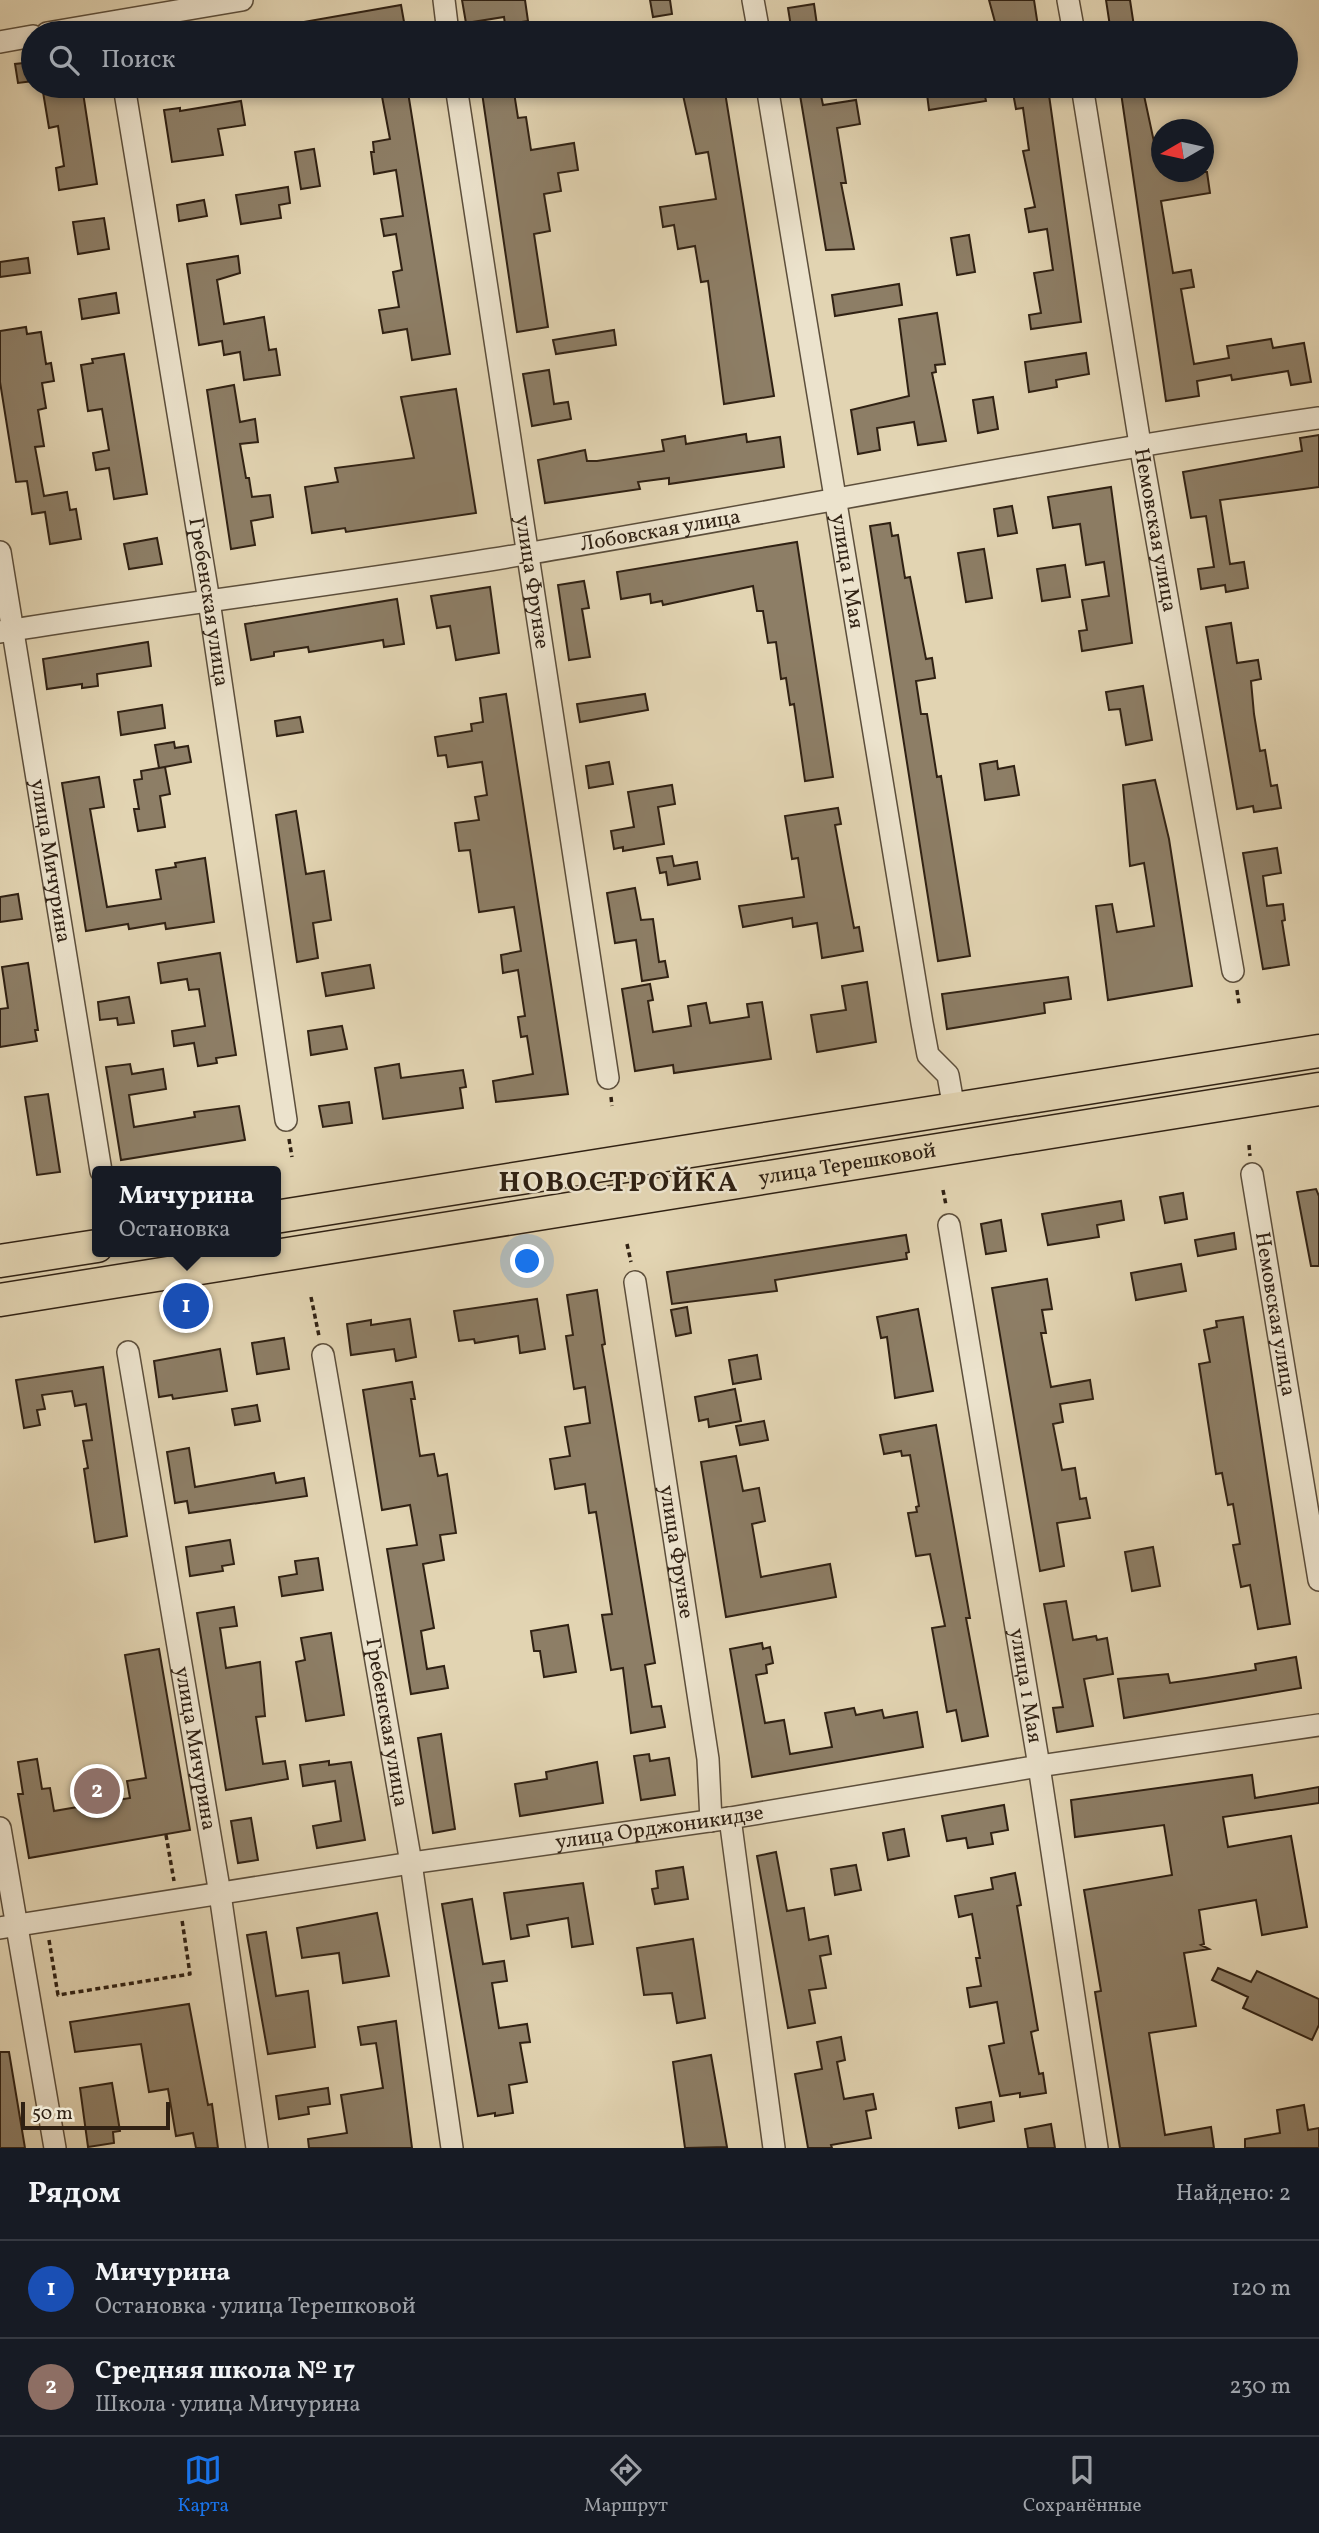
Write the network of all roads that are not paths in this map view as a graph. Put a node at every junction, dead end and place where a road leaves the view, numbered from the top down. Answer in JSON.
{"nodes":[{"id":1,"x":242,"y":0,"type":"edge"},
{"id":2,"x":443,"y":0,"type":"edge"},
{"id":3,"x":753,"y":0,"type":"edge"},
{"id":4,"x":1068,"y":0,"type":"edge"},
{"id":5,"x":113,"y":18,"type":"edge"},
{"id":6,"x":446,"y":21,"type":"edge"},
{"id":7,"x":757,"y":21,"type":"edge"},
{"id":8,"x":1072,"y":21,"type":"edge"},
{"id":9,"x":21,"y":38,"type":"edge"},
{"id":10,"x":0,"y":42,"type":"edge"},
{"id":11,"x":126,"y":98,"type":"edge"},
{"id":12,"x":458,"y":98,"type":"edge"},
{"id":13,"x":769,"y":98,"type":"edge"},
{"id":14,"x":1084,"y":98,"type":"edge"},
{"id":15,"x":1319,"y":418,"type":"edge"},
{"id":16,"x":1140,"y":444,"type":"junction"},
{"id":17,"x":834,"y":502,"type":"junction"},
{"id":18,"x":0,"y":552,"type":"edge"},
{"id":19,"x":525,"y":554,"type":"junction"},
{"id":20,"x":209,"y":601,"type":"junction"},
{"id":21,"x":6,"y":631,"type":"edge"},
{"id":22,"x":1233,"y":971,"type":"dead end"},
{"id":23,"x":1319,"y":1051,"type":"edge"},
{"id":24,"x":607,"y":1078,"type":"dead end"},
{"id":25,"x":1319,"y":1089,"type":"edge"},
{"id":26,"x":954,"y":1109,"type":"junction"},
{"id":27,"x":286,"y":1120,"type":"dead end"},
{"id":28,"x":100,"y":1166,"type":"edge"},
{"id":29,"x":1252,"y":1174,"type":"dead end"},
{"id":30,"x":281,"y":1216,"type":"edge"},
{"id":31,"x":949,"y":1225,"type":"dead end"},
{"id":32,"x":92,"y":1247,"type":"edge"},
{"id":33,"x":281,"y":1255,"type":"edge"},
{"id":34,"x":269,"y":1257,"type":"edge"},
{"id":35,"x":0,"y":1261,"type":"edge"},
{"id":36,"x":635,"y":1282,"type":"dead end"},
{"id":37,"x":0,"y":1300,"type":"edge"},
{"id":38,"x":128,"y":1352,"type":"dead end"},
{"id":39,"x":323,"y":1355,"type":"road end"},
{"id":40,"x":1319,"y":1580,"type":"edge"},
{"id":41,"x":1319,"y":1725,"type":"edge"},
{"id":42,"x":1039,"y":1766,"type":"junction"},
{"id":43,"x":721,"y":1820,"type":"junction"},
{"id":44,"x":0,"y":1828,"type":"edge"},
{"id":45,"x":411,"y":1863,"type":"junction"},
{"id":46,"x":220,"y":1894,"type":"junction"},
{"id":47,"x":9,"y":1927,"type":"edge"},
{"id":48,"x":55,"y":2148,"type":"edge"},
{"id":49,"x":257,"y":2148,"type":"edge"},
{"id":50,"x":452,"y":2148,"type":"edge"},
{"id":51,"x":774,"y":2148,"type":"edge"},
{"id":52,"x":1097,"y":2148,"type":"edge"}],
"edges":[{"from":1,"to":5,"type":"street"},
{"from":2,"to":6,"type":"street"},
{"from":3,"to":7,"type":"street"},
{"from":4,"to":8,"type":"street"},
{"from":9,"to":10,"type":"street"},
{"from":11,"to":20,"type":"street","name":"Гребенская улица"},
{"from":12,"to":19,"type":"street","name":"улица Фрунзе"},
{"from":13,"to":17,"type":"street","name":"улица 1 Мая"},
{"from":14,"to":16,"type":"street","name":"Немовская улица"},
{"from":15,"to":16,"type":"street","name":"Лобовская улица"},
{"from":16,"to":17,"type":"street","name":"Лобовская улица"},
{"from":16,"to":22,"type":"street","name":"Немовская улица"},
{"from":17,"to":19,"type":"street","name":"Лобовская улица"},
{"from":17,"to":26,"type":"street","name":"улица 1 Мая"},
{"from":18,"to":21,"type":"street","name":"улица Мичурина"},
{"from":19,"to":20,"type":"street","name":"Лобовская улица"},
{"from":19,"to":24,"type":"street","name":"улица Фрунзе"},
{"from":20,"to":21,"type":"street","name":"Лобовская улица"},
{"from":20,"to":27,"type":"street","name":"Гребенская улица"},
{"from":21,"to":28,"type":"street","name":"улица Мичурина"},
{"from":23,"to":26,"type":"main road","name":"улица Терешковой"},
{"from":25,"to":33,"type":"main road","name":"улица Терешковой"},
{"from":26,"to":30,"type":"main road","name":"улица Терешковой"},
{"from":29,"to":40,"type":"street","name":"Немовская улица"},
{"from":31,"to":42,"type":"street","name":"улица 1 Мая"},
{"from":32,"to":35,"type":"main road"},
{"from":34,"to":37,"type":"main road","name":"улица Терешковой"},
{"from":36,"to":43,"type":"street","name":"улица Фрунзе"},
{"from":38,"to":46,"type":"street","name":"улица Мичурина"},
{"from":39,"to":45,"type":"street","name":"Гребенская улица"},
{"from":41,"to":42,"type":"street","name":"улица Орджоникидзе"},
{"from":42,"to":43,"type":"street","name":"улица Орджоникидзе"},
{"from":42,"to":52,"type":"street","name":"улица 1 Мая"},
{"from":43,"to":45,"type":"street","name":"улица Орджоникидзе"},
{"from":43,"to":51,"type":"street","name":"улица Фрунзе"},
{"from":44,"to":47,"type":"street"},
{"from":45,"to":46,"type":"street","name":"улица Орджоникидзе"},
{"from":45,"to":50,"type":"street","name":"Гребенская улица"},
{"from":46,"to":47,"type":"street","name":"улица Орджоникидзе"},
{"from":46,"to":49,"type":"street","name":"улица Мичурина"},
{"from":47,"to":48,"type":"street"}]}
